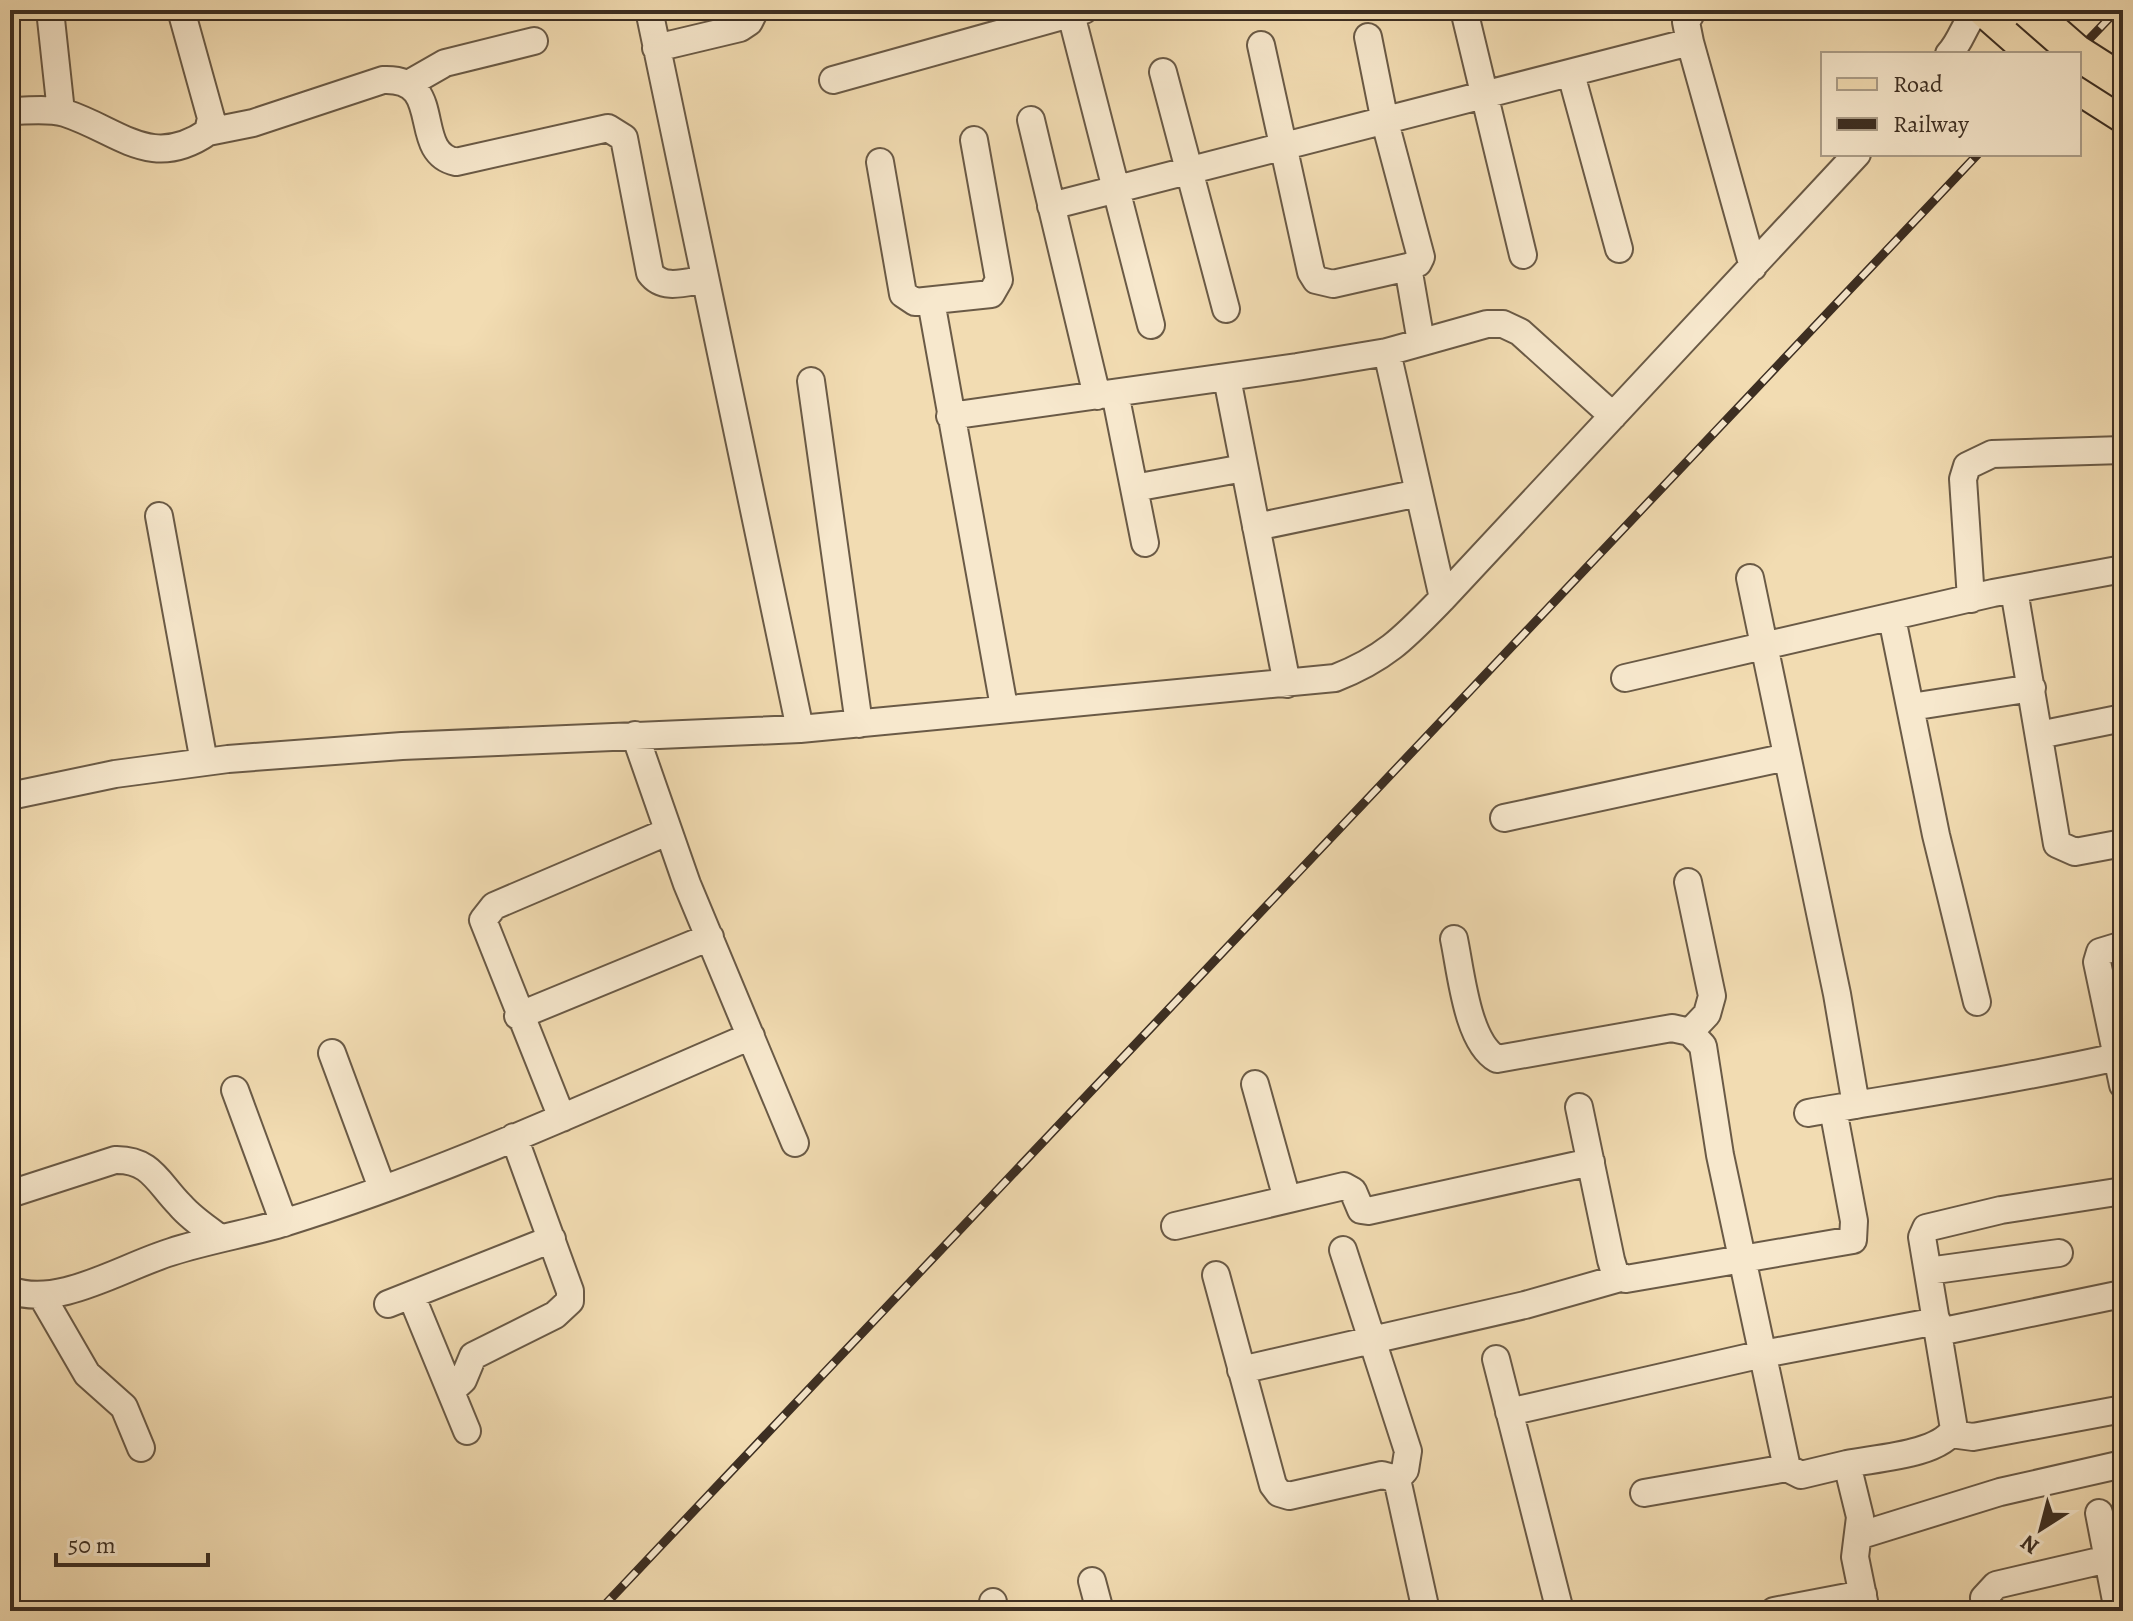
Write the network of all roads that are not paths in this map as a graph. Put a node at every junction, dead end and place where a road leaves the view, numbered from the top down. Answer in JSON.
{"nodes":[{"id":1,"x":50,"y":10,"type":"edge"},
{"id":2,"x":181,"y":10,"type":"edge"},
{"id":3,"x":649,"y":10,"type":"edge"},
{"id":4,"x":755,"y":10,"type":"edge"},
{"id":5,"x":1464,"y":10,"type":"edge"},
{"id":6,"x":1693,"y":10,"type":"edge"},
{"id":7,"x":2028,"y":10,"type":"edge"},
{"id":8,"x":1078,"y":12,"type":"edge"},
{"id":9,"x":1970,"y":13,"type":"edge"},
{"id":10,"x":1036,"y":16,"type":"edge"},
{"id":11,"x":1368,"y":37,"type":"dead end"},
{"id":12,"x":534,"y":41,"type":"dead end"},
{"id":13,"x":1690,"y":42,"type":"junction"},
{"id":14,"x":1261,"y":45,"type":"dead end"},
{"id":15,"x":656,"y":48,"type":"junction"},
{"id":16,"x":1951,"y":52,"type":"edge"},
{"id":17,"x":2032,"y":52,"type":"edge"},
{"id":18,"x":2076,"y":52,"type":"edge"},
{"id":19,"x":2081,"y":55,"type":"edge"},
{"id":20,"x":1163,"y":72,"type":"dead end"},
{"id":21,"x":1571,"y":74,"type":"junction"},
{"id":22,"x":833,"y":80,"type":"dead end"},
{"id":23,"x":2123,"y":82,"type":"edge"},
{"id":24,"x":410,"y":83,"type":"junction"},
{"id":25,"x":2081,"y":88,"type":"edge"},
{"id":26,"x":1486,"y":97,"type":"junction"},
{"id":27,"x":10,"y":111,"type":"edge"},
{"id":28,"x":61,"y":112,"type":"junction"},
{"id":29,"x":2123,"y":115,"type":"edge"},
{"id":30,"x":1031,"y":120,"type":"dead end"},
{"id":31,"x":1385,"y":122,"type":"junction"},
{"id":32,"x":208,"y":132,"type":"junction"},
{"id":33,"x":974,"y":140,"type":"dead end"},
{"id":34,"x":1283,"y":148,"type":"junction"},
{"id":35,"x":1855,"y":156,"type":"edge"},
{"id":36,"x":880,"y":162,"type":"dead end"},
{"id":37,"x":1191,"y":171,"type":"junction"},
{"id":38,"x":1115,"y":190,"type":"junction"},
{"id":39,"x":1051,"y":206,"type":"junction"},
{"id":40,"x":1619,"y":249,"type":"dead end"},
{"id":41,"x":1523,"y":255,"type":"dead end"},
{"id":42,"x":1408,"y":267,"type":"junction"},
{"id":43,"x":1753,"y":267,"type":"junction"},
{"id":44,"x":705,"y":279,"type":"junction"},
{"id":45,"x":931,"y":301,"type":"junction"},
{"id":46,"x":1226,"y":309,"type":"dead end"},
{"id":47,"x":1151,"y":325,"type":"dead end"},
{"id":48,"x":1421,"y":342,"type":"junction"},
{"id":49,"x":1387,"y":352,"type":"junction"},
{"id":50,"x":1227,"y":378,"type":"junction"},
{"id":51,"x":811,"y":381,"type":"dead end"},
{"id":52,"x":1106,"y":394,"type":"junction"},
{"id":53,"x":950,"y":416,"type":"junction"},
{"id":54,"x":1613,"y":416,"type":"junction"},
{"id":55,"x":2123,"y":450,"type":"edge"},
{"id":56,"x":1244,"y":468,"type":"junction"},
{"id":57,"x":1134,"y":488,"type":"junction"},
{"id":58,"x":1419,"y":493,"type":"junction"},
{"id":59,"x":159,"y":516,"type":"dead end"},
{"id":60,"x":1256,"y":527,"type":"junction"},
{"id":61,"x":1145,"y":543,"type":"dead end"},
{"id":62,"x":2123,"y":569,"type":"edge"},
{"id":63,"x":1750,"y":578,"type":"dead end"},
{"id":64,"x":2014,"y":590,"type":"junction"},
{"id":65,"x":1443,"y":598,"type":"junction"},
{"id":66,"x":1971,"y":599,"type":"junction"},
{"id":67,"x":1892,"y":618,"type":"junction"},
{"id":68,"x":1764,"y":648,"type":"junction"},
{"id":69,"x":1625,"y":678,"type":"dead end"},
{"id":70,"x":1287,"y":684,"type":"junction"},
{"id":71,"x":2032,"y":688,"type":"junction"},
{"id":72,"x":1004,"y":707,"type":"junction"},
{"id":73,"x":1911,"y":707,"type":"junction"},
{"id":74,"x":2123,"y":718,"type":"edge"},
{"id":75,"x":859,"y":724,"type":"junction"},
{"id":76,"x":800,"y":729,"type":"junction"},
{"id":77,"x":635,"y":735,"type":"junction"},
{"id":78,"x":2039,"y":735,"type":"junction"},
{"id":79,"x":1787,"y":757,"type":"junction"},
{"id":80,"x":204,"y":762,"type":"junction"},
{"id":81,"x":10,"y":796,"type":"edge"},
{"id":82,"x":1504,"y":818,"type":"dead end"},
{"id":83,"x":667,"y":832,"type":"junction"},
{"id":84,"x":2123,"y":843,"type":"edge"},
{"id":85,"x":1688,"y":882,"type":"dead end"},
{"id":86,"x":710,"y":937,"type":"junction"},
{"id":87,"x":1454,"y":939,"type":"dead end"},
{"id":88,"x":2123,"y":945,"type":"edge"},
{"id":89,"x":1977,"y":1002,"type":"dead end"},
{"id":90,"x":518,"y":1016,"type":"junction"},
{"id":91,"x":1690,"y":1032,"type":"junction"},
{"id":92,"x":751,"y":1036,"type":"junction"},
{"id":93,"x":332,"y":1053,"type":"dead end"},
{"id":94,"x":2117,"y":1057,"type":"junction"},
{"id":95,"x":1255,"y":1084,"type":"dead end"},
{"id":96,"x":2123,"y":1085,"type":"edge"},
{"id":97,"x":235,"y":1090,"type":"dead end"},
{"id":98,"x":1579,"y":1107,"type":"dead end"},
{"id":99,"x":1832,"y":1109,"type":"junction"},
{"id":100,"x":562,"y":1118,"type":"junction"},
{"id":101,"x":514,"y":1137,"type":"junction"},
{"id":102,"x":795,"y":1143,"type":"dead end"},
{"id":103,"x":1591,"y":1162,"type":"junction"},
{"id":104,"x":382,"y":1188,"type":"junction"},
{"id":105,"x":2123,"y":1191,"type":"edge"},
{"id":106,"x":10,"y":1194,"type":"edge"},
{"id":107,"x":1287,"y":1199,"type":"junction"},
{"id":108,"x":284,"y":1223,"type":"junction"},
{"id":109,"x":1175,"y":1226,"type":"dead end"},
{"id":110,"x":220,"y":1238,"type":"junction"},
{"id":111,"x":552,"y":1239,"type":"junction"},
{"id":112,"x":1343,"y":1250,"type":"dead end"},
{"id":113,"x":2059,"y":1253,"type":"dead end"},
{"id":114,"x":1743,"y":1260,"type":"junction"},
{"id":115,"x":1928,"y":1271,"type":"junction"},
{"id":116,"x":1216,"y":1275,"type":"dead end"},
{"id":117,"x":1620,"y":1278,"type":"junction"},
{"id":118,"x":10,"y":1290,"type":"edge"},
{"id":119,"x":2122,"y":1294,"type":"edge"},
{"id":120,"x":43,"y":1298,"type":"junction"},
{"id":121,"x":1938,"y":1326,"type":"junction"},
{"id":122,"x":1370,"y":1339,"type":"junction"},
{"id":123,"x":1763,"y":1354,"type":"junction"},
{"id":124,"x":1496,"y":1359,"type":"dead end"},
{"id":125,"x":1241,"y":1370,"type":"junction"},
{"id":126,"x":451,"y":1391,"type":"junction"},
{"id":127,"x":2123,"y":1409,"type":"edge"},
{"id":128,"x":1509,"y":1412,"type":"junction"},
{"id":129,"x":467,"y":1431,"type":"dead end"},
{"id":130,"x":1951,"y":1434,"type":"junction"},
{"id":131,"x":141,"y":1448,"type":"dead end"},
{"id":132,"x":1847,"y":1464,"type":"junction"},
{"id":133,"x":2123,"y":1464,"type":"edge"},
{"id":134,"x":1787,"y":1468,"type":"junction"},
{"id":135,"x":1397,"y":1479,"type":"junction"},
{"id":136,"x":1644,"y":1493,"type":"dead end"},
{"id":137,"x":2099,"y":1513,"type":"dead end"},
{"id":138,"x":1858,"y":1536,"type":"junction"},
{"id":139,"x":2108,"y":1559,"type":"junction"},
{"id":140,"x":1092,"y":1581,"type":"dead end"},
{"id":141,"x":1864,"y":1602,"type":"edge"},
{"id":142,"x":1100,"y":1611,"type":"edge"},
{"id":143,"x":1426,"y":1611,"type":"edge"},
{"id":144,"x":1560,"y":1611,"type":"edge"},
{"id":145,"x":1774,"y":1611,"type":"edge"},
{"id":146,"x":1987,"y":1611,"type":"edge"},
{"id":147,"x":2118,"y":1611,"type":"edge"}],
"edges":[{"from":1,"to":28,"type":"street"},
{"from":2,"to":32,"type":"street"},
{"from":3,"to":15,"type":"street"},
{"from":4,"to":15,"type":"street"},
{"from":5,"to":26,"type":"street"},
{"from":6,"to":13,"type":"street"},
{"from":7,"to":18,"type":"main road","bridge":true},
{"from":8,"to":10,"type":"street"},
{"from":8,"to":38,"type":"street"},
{"from":9,"to":16,"type":"street"},
{"from":9,"to":17,"type":"main road"},
{"from":10,"to":22,"type":"street"},
{"from":11,"to":31,"type":"street"},
{"from":12,"to":24,"type":"street"},
{"from":13,"to":21,"type":"street"},
{"from":13,"to":43,"type":"street"},
{"from":14,"to":34,"type":"street"},
{"from":15,"to":44,"type":"street"},
{"from":19,"to":23,"type":"main road","bridge":true},
{"from":20,"to":37,"type":"street"},
{"from":21,"to":26,"type":"street"},
{"from":21,"to":40,"type":"street"},
{"from":24,"to":32,"type":"street"},
{"from":24,"to":44,"type":"street"},
{"from":25,"to":29,"type":"main road"},
{"from":26,"to":31,"type":"street"},
{"from":26,"to":41,"type":"street"},
{"from":27,"to":28,"type":"street"},
{"from":28,"to":32,"type":"street"},
{"from":30,"to":39,"type":"street"},
{"from":31,"to":34,"type":"street"},
{"from":31,"to":42,"type":"street"},
{"from":33,"to":45,"type":"street"},
{"from":34,"to":37,"type":"street"},
{"from":34,"to":42,"type":"street"},
{"from":35,"to":43,"type":"street"},
{"from":36,"to":45,"type":"street"},
{"from":37,"to":38,"type":"street"},
{"from":37,"to":46,"type":"street"},
{"from":38,"to":39,"type":"street"},
{"from":38,"to":47,"type":"street"},
{"from":39,"to":52,"type":"street"},
{"from":42,"to":48,"type":"street"},
{"from":43,"to":54,"type":"street"},
{"from":44,"to":76,"type":"street"},
{"from":45,"to":53,"type":"street"},
{"from":48,"to":49,"type":"street"},
{"from":48,"to":54,"type":"street"},
{"from":49,"to":50,"type":"street"},
{"from":49,"to":58,"type":"street"},
{"from":50,"to":52,"type":"street"},
{"from":50,"to":56,"type":"street"},
{"from":51,"to":75,"type":"street"},
{"from":52,"to":53,"type":"street"},
{"from":52,"to":57,"type":"street"},
{"from":53,"to":72,"type":"street"},
{"from":54,"to":65,"type":"street"},
{"from":55,"to":66,"type":"street"},
{"from":56,"to":57,"type":"street"},
{"from":56,"to":60,"type":"street"},
{"from":57,"to":61,"type":"street"},
{"from":58,"to":60,"type":"street"},
{"from":58,"to":65,"type":"street"},
{"from":59,"to":80,"type":"street"},
{"from":60,"to":70,"type":"street"},
{"from":62,"to":64,"type":"street"},
{"from":63,"to":68,"type":"street"},
{"from":64,"to":66,"type":"street"},
{"from":64,"to":71,"type":"street"},
{"from":65,"to":70,"type":"street"},
{"from":66,"to":67,"type":"street"},
{"from":67,"to":68,"type":"street"},
{"from":67,"to":73,"type":"street"},
{"from":68,"to":69,"type":"street"},
{"from":68,"to":79,"type":"street"},
{"from":70,"to":72,"type":"street"},
{"from":71,"to":73,"type":"street"},
{"from":71,"to":78,"type":"street"},
{"from":72,"to":75,"type":"street"},
{"from":73,"to":89,"type":"street"},
{"from":74,"to":78,"type":"street"},
{"from":75,"to":76,"type":"street"},
{"from":76,"to":77,"type":"street"},
{"from":77,"to":80,"type":"street"},
{"from":77,"to":83,"type":"street"},
{"from":78,"to":84,"type":"street"},
{"from":79,"to":82,"type":"street"},
{"from":79,"to":99,"type":"street"},
{"from":80,"to":81,"type":"street"},
{"from":83,"to":86,"type":"street"},
{"from":83,"to":90,"type":"street"},
{"from":85,"to":91,"type":"street"},
{"from":86,"to":90,"type":"street"},
{"from":86,"to":92,"type":"street"},
{"from":87,"to":91,"type":"street"},
{"from":88,"to":94,"type":"street"},
{"from":90,"to":100,"type":"street"},
{"from":91,"to":114,"type":"street"},
{"from":92,"to":100,"type":"street"},
{"from":92,"to":102,"type":"street"},
{"from":93,"to":104,"type":"street"},
{"from":94,"to":96,"type":"street"},
{"from":94,"to":99,"type":"street"},
{"from":95,"to":107,"type":"street"},
{"from":97,"to":108,"type":"street"},
{"from":98,"to":103,"type":"street"},
{"from":99,"to":114,"type":"street"},
{"from":100,"to":101,"type":"street"},
{"from":101,"to":104,"type":"street"},
{"from":101,"to":111,"type":"street"},
{"from":103,"to":107,"type":"street"},
{"from":103,"to":117,"type":"street"},
{"from":104,"to":108,"type":"street"},
{"from":105,"to":115,"type":"street"},
{"from":106,"to":110,"type":"street"},
{"from":107,"to":109,"type":"street"},
{"from":108,"to":110,"type":"street"},
{"from":110,"to":120,"type":"street"},
{"from":111,"to":126,"type":"street"},
{"from":111,"to":126,"type":"street"},
{"from":112,"to":122,"type":"street"},
{"from":113,"to":115,"type":"street"},
{"from":114,"to":117,"type":"street"},
{"from":114,"to":123,"type":"street"},
{"from":115,"to":121,"type":"street"},
{"from":116,"to":125,"type":"street"},
{"from":117,"to":122,"type":"street"},
{"from":118,"to":120,"type":"street"},
{"from":119,"to":121,"type":"street"},
{"from":120,"to":131,"type":"street"},
{"from":121,"to":123,"type":"street"},
{"from":121,"to":130,"type":"street"},
{"from":122,"to":125,"type":"street"},
{"from":122,"to":135,"type":"street"},
{"from":123,"to":128,"type":"street"},
{"from":123,"to":134,"type":"street"},
{"from":124,"to":128,"type":"street"},
{"from":125,"to":135,"type":"street"},
{"from":126,"to":129,"type":"street"},
{"from":127,"to":130,"type":"street"},
{"from":128,"to":144,"type":"street"},
{"from":130,"to":132,"type":"street"},
{"from":132,"to":134,"type":"street"},
{"from":132,"to":138,"type":"street"},
{"from":133,"to":138,"type":"street"},
{"from":134,"to":136,"type":"street"},
{"from":135,"to":143,"type":"street"},
{"from":137,"to":139,"type":"street"},
{"from":138,"to":141,"type":"street"},
{"from":139,"to":146,"type":"street"},
{"from":139,"to":147,"type":"street"},
{"from":140,"to":142,"type":"street"},
{"from":141,"to":145,"type":"street"}]}
